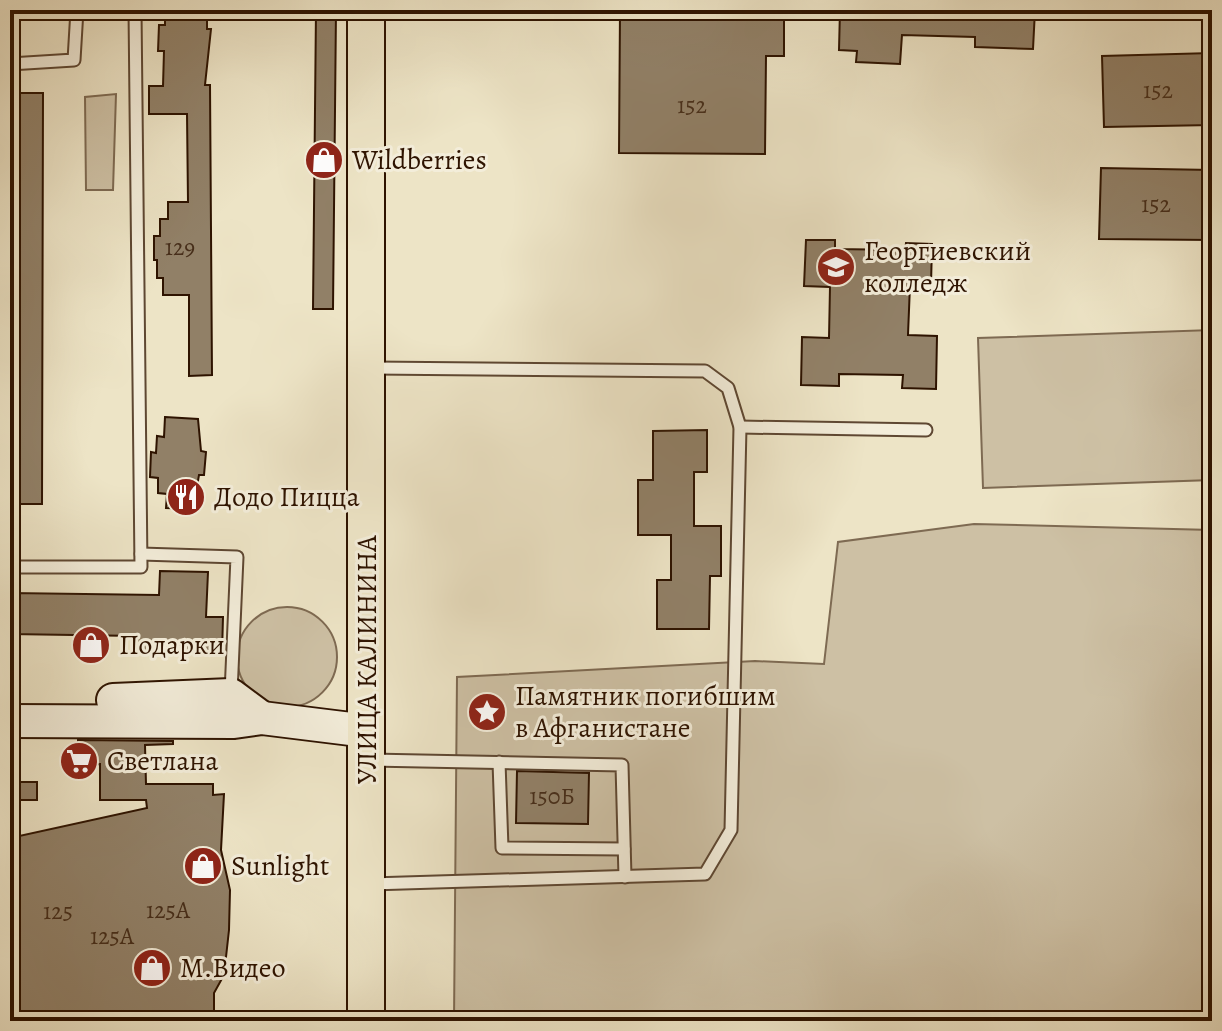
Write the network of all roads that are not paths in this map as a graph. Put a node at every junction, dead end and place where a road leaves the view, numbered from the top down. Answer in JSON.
{"nodes":[{"id":1,"x":77,"y":10,"type":"edge"},
{"id":2,"x":135,"y":10,"type":"edge"},
{"id":3,"x":366,"y":10,"type":"edge"},
{"id":4,"x":10,"y":64,"type":"edge"},
{"id":5,"x":367,"y":368,"type":"junction"},
{"id":6,"x":740,"y":427,"type":"junction"},
{"id":7,"x":926,"y":430,"type":"dead end"},
{"id":8,"x":141,"y":554,"type":"junction"},
{"id":9,"x":10,"y":567,"type":"edge"},
{"id":10,"x":231,"y":695,"type":"junction"},
{"id":11,"x":10,"y":699,"type":"edge"},
{"id":12,"x":262,"y":718,"type":"junction"},
{"id":13,"x":10,"y":721,"type":"edge"},
{"id":14,"x":367,"y":745,"type":"junction"},
{"id":15,"x":499,"y":762,"type":"junction"},
{"id":16,"x":624,"y":849,"type":"junction"},
{"id":17,"x":625,"y":877,"type":"junction"},
{"id":18,"x":366,"y":884,"type":"junction"},
{"id":19,"x":366,"y":1021,"type":"edge"}],
"edges":[{"from":1,"to":4,"type":"lane"},
{"from":2,"to":8,"type":"lane"},
{"from":3,"to":5,"type":"main road","name":"УЛИЦА КАЛИНИНА"},
{"from":5,"to":6,"type":"lane"},
{"from":5,"to":14,"type":"main road","name":"УЛИЦА КАЛИНИНА"},
{"from":6,"to":7,"type":"lane"},
{"from":6,"to":17,"type":"lane"},
{"from":8,"to":9,"type":"lane"},
{"from":8,"to":10,"type":"lane"},
{"from":10,"to":11,"type":"street"},
{"from":10,"to":12,"type":"street"},
{"from":12,"to":13,"type":"street"},
{"from":12,"to":14,"type":"street"},
{"from":14,"to":15,"type":"lane"},
{"from":14,"to":18,"type":"main road","name":"УЛИЦА КАЛИНИНА"},
{"from":15,"to":16,"type":"lane"},
{"from":15,"to":16,"type":"lane"},
{"from":16,"to":17,"type":"lane"},
{"from":17,"to":18,"type":"lane"},
{"from":18,"to":19,"type":"main road","name":"УЛИЦА КАЛИНИНА"}]}
